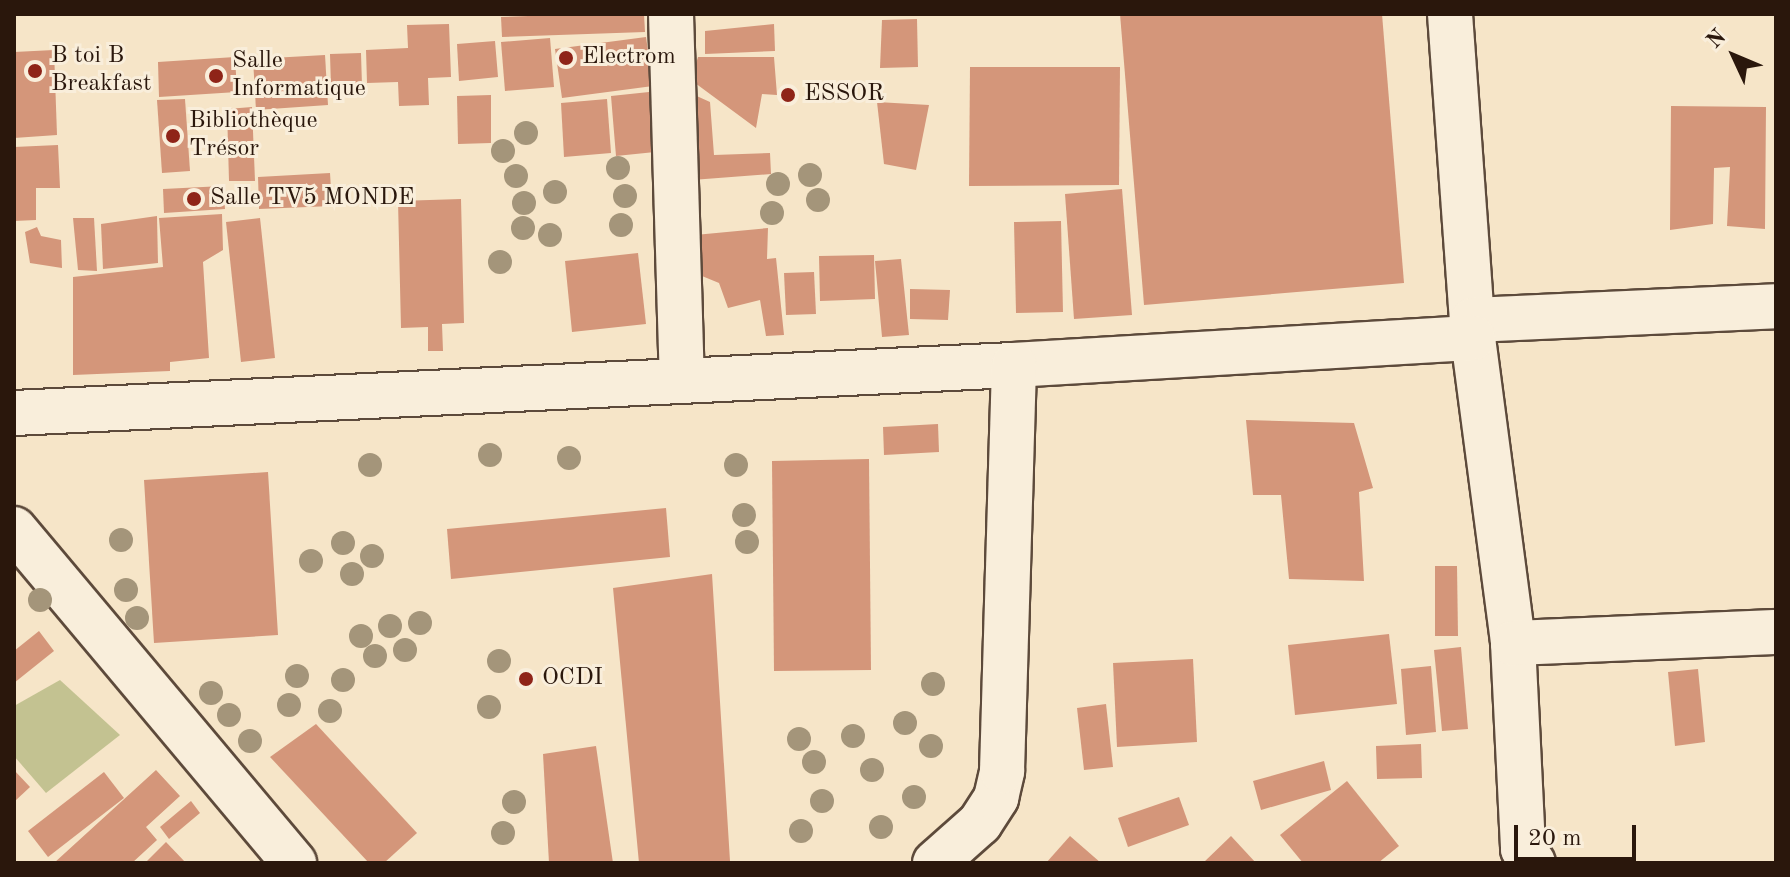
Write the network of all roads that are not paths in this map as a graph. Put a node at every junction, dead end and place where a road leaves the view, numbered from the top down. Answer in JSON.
{"nodes":[{"id":1,"x":671,"y":14,"type":"edge"},
{"id":2,"x":1450,"y":14,"type":"edge"},
{"id":3,"x":1776,"y":306,"type":"edge"},
{"id":4,"x":1473,"y":329,"type":"junction"},
{"id":5,"x":1014,"y":365,"type":"junction"},
{"id":6,"x":682,"y":380,"type":"junction"},
{"id":7,"x":14,"y":413,"type":"edge"},
{"id":8,"x":14,"y":529,"type":"edge"},
{"id":9,"x":1776,"y":632,"type":"edge"},
{"id":10,"x":1513,"y":643,"type":"junction"},
{"id":11,"x":1521,"y":858,"type":"edge"},
{"id":12,"x":294,"y":863,"type":"edge"},
{"id":13,"x":935,"y":863,"type":"edge"}],
"edges":[{"from":1,"to":6,"type":"street"},
{"from":2,"to":4,"type":"street"},
{"from":3,"to":4,"type":"street"},
{"from":4,"to":5,"type":"street"},
{"from":4,"to":10,"type":"street"},
{"from":5,"to":6,"type":"street"},
{"from":5,"to":13,"type":"street"},
{"from":6,"to":7,"type":"street"},
{"from":8,"to":12,"type":"street"},
{"from":9,"to":10,"type":"street"},
{"from":10,"to":11,"type":"street"}]}
